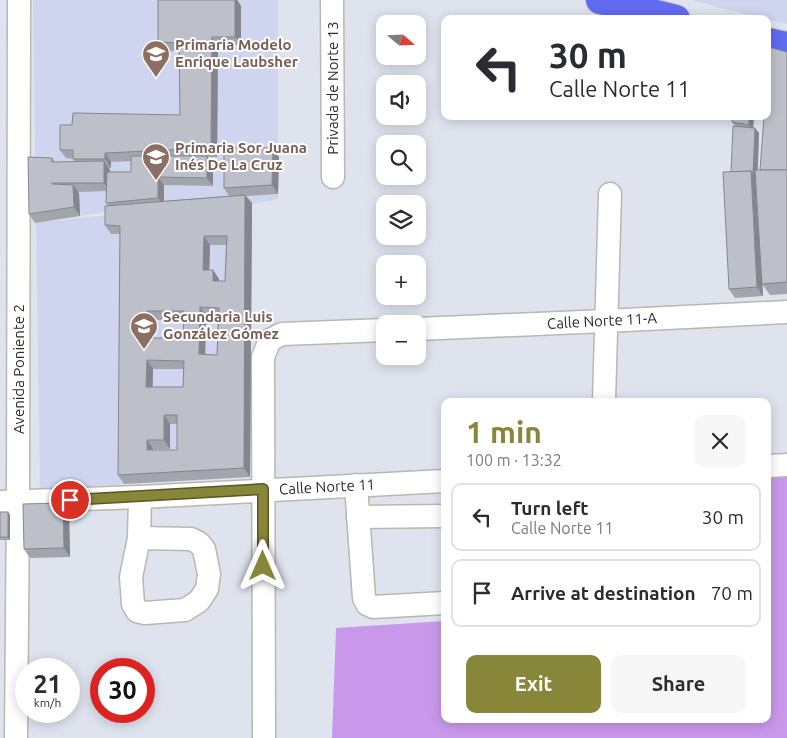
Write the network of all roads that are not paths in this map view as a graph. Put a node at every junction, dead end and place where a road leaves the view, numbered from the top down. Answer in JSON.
{"nodes":[{"id":1,"x":19,"y":0,"type":"edge"},
{"id":2,"x":332,"y":0,"type":"edge"},
{"id":3,"x":600,"y":0,"type":"edge"},
{"id":4,"x":660,"y":15,"type":"edge"},
{"id":5,"x":771,"y":43,"type":"edge"},
{"id":6,"x":787,"y":46,"type":"edge"},
{"id":7,"x":333,"y":177,"type":"dead end"},
{"id":8,"x":610,"y":194,"type":"dead end"},
{"id":9,"x":787,"y":312,"type":"edge"},
{"id":10,"x":606,"y":321,"type":"junction"},
{"id":11,"x":426,"y":329,"type":"edge"},
{"id":12,"x":376,"y":330,"type":"edge"},
{"id":13,"x":604,"y":398,"type":"edge"},
{"id":14,"x":787,"y":465,"type":"edge"},
{"id":15,"x":771,"y":466,"type":"edge"},
{"id":16,"x":441,"y":481,"type":"edge"},
{"id":17,"x":356,"y":485,"type":"junction"},
{"id":18,"x":263,"y":489,"type":"junction"},
{"id":19,"x":140,"y":497,"type":"junction"},
{"id":20,"x":9,"y":502,"type":"edge"},
{"id":21,"x":441,"y":516,"type":"edge"},
{"id":22,"x":358,"y":517,"type":"junction"},
{"id":23,"x":139,"y":538,"type":"dead end"},
{"id":24,"x":441,"y":603,"type":"edge"},
{"id":25,"x":16,"y":738,"type":"edge"},
{"id":26,"x":264,"y":738,"type":"edge"}],
"edges":[{"from":1,"to":20,"type":"street","name":"Avenida Poniente 2"},
{"from":2,"to":7,"type":"street","name":"Privada de Norte 13"},
{"from":3,"to":4,"type":"main road"},
{"from":5,"to":6,"type":"main road"},
{"from":8,"to":10,"type":"street"},
{"from":9,"to":10,"type":"street","name":"Calle Norte 11-A"},
{"from":10,"to":11,"type":"street","name":"Calle Norte 11-A"},
{"from":10,"to":13,"type":"street"},
{"from":12,"to":18,"type":"street"},
{"from":14,"to":15,"type":"street"},
{"from":16,"to":17,"type":"street","name":"Calle Norte 11"},
{"from":17,"to":18,"type":"street","name":"Calle Norte 11"},
{"from":17,"to":22,"type":"street"},
{"from":18,"to":19,"type":"street","name":"Calle Norte 11"},
{"from":18,"to":26,"type":"street"},
{"from":19,"to":20,"type":"street","name":"Calle Norte 11"},
{"from":19,"to":23,"type":"street"},
{"from":20,"to":25,"type":"street","name":"Avenida Poniente 2"},
{"from":21,"to":22,"type":"street"},
{"from":22,"to":24,"type":"street"}]}
